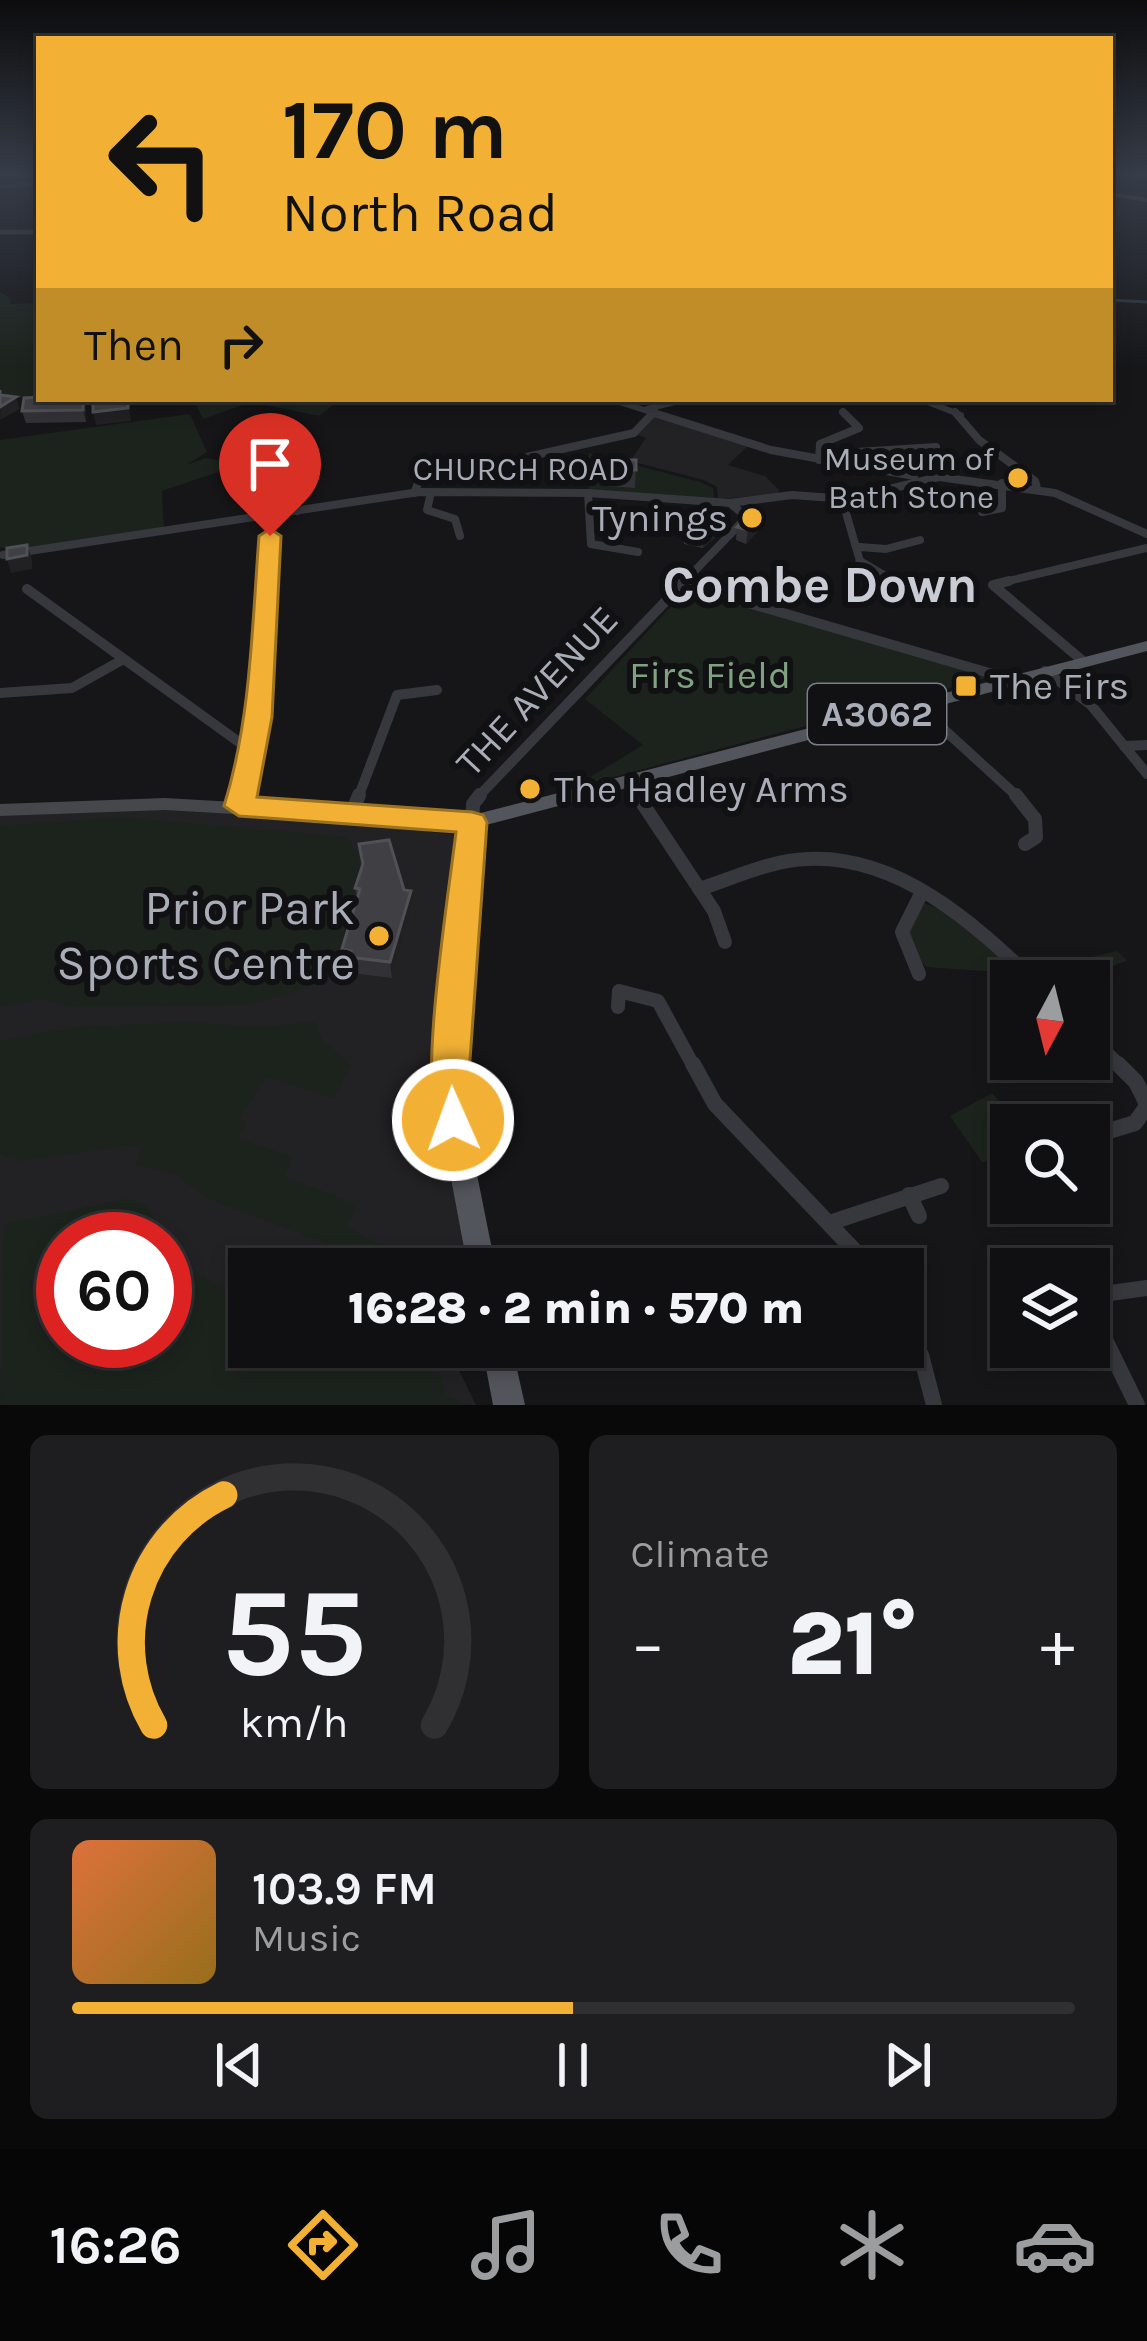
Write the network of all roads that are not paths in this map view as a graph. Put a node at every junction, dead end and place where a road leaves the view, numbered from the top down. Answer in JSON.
{"nodes":[{"id":1,"x":621,"y":402,"type":"edge"},
{"id":2,"x":676,"y":402,"type":"edge"},
{"id":3,"x":927,"y":402,"type":"edge"},
{"id":4,"x":651,"y":410,"type":"junction"},
{"id":5,"x":843,"y":412,"type":"dead end"},
{"id":6,"x":857,"y":431,"type":"junction"},
{"id":7,"x":252,"y":434,"type":"dead end"},
{"id":8,"x":872,"y":434,"type":"dead end"},
{"id":9,"x":936,"y":447,"type":"dead end"},
{"id":10,"x":819,"y":460,"type":"junction"},
{"id":11,"x":850,"y":465,"type":"junction"},
{"id":12,"x":919,"y":478,"type":"junction"},
{"id":13,"x":1002,"y":483,"type":"junction"},
{"id":14,"x":1037,"y":488,"type":"junction"},
{"id":15,"x":431,"y":492,"type":"junction"},
{"id":16,"x":414,"y":493,"type":"junction"},
{"id":17,"x":588,"y":493,"type":"junction"},
{"id":18,"x":842,"y":500,"type":"junction"},
{"id":19,"x":730,"y":503,"type":"junction"},
{"id":20,"x":297,"y":511,"type":"junction"},
{"id":21,"x":982,"y":512,"type":"dead end"},
{"id":22,"x":272,"y":515,"type":"junction"},
{"id":23,"x":1147,"y":534,"type":"edge"},
{"id":24,"x":460,"y":536,"type":"dead end"},
{"id":25,"x":920,"y":540,"type":"dead end"},
{"id":26,"x":860,"y":547,"type":"junction"},
{"id":27,"x":1147,"y":548,"type":"edge"},
{"id":28,"x":638,"y":552,"type":"dead end"},
{"id":29,"x":4,"y":555,"type":"edge"},
{"id":30,"x":860,"y":561,"type":"junction"},
{"id":31,"x":892,"y":580,"type":"dead end"},
{"id":32,"x":850,"y":582,"type":"dead end"},
{"id":33,"x":680,"y":583,"type":"junction"},
{"id":34,"x":27,"y":589,"type":"dead end"},
{"id":35,"x":1147,"y":646,"type":"edge"},
{"id":36,"x":122,"y":660,"type":"junction"},
{"id":37,"x":1084,"y":662,"type":"junction"},
{"id":38,"x":1045,"y":671,"type":"junction"},
{"id":39,"x":1010,"y":679,"type":"junction"},
{"id":40,"x":436,"y":691,"type":"dead end"},
{"id":41,"x":0,"y":693,"type":"edge"},
{"id":42,"x":916,"y":704,"type":"junction"},
{"id":43,"x":1147,"y":745,"type":"edge"},
{"id":44,"x":1124,"y":746,"type":"junction"},
{"id":45,"x":254,"y":753,"type":"junction"},
{"id":46,"x":1147,"y":774,"type":"edge"},
{"id":47,"x":629,"y":783,"type":"junction"},
{"id":48,"x":239,"y":806,"type":"junction"},
{"id":49,"x":0,"y":810,"type":"edge"},
{"id":50,"x":351,"y":814,"type":"junction"},
{"id":51,"x":472,"y":822,"type":"junction"},
{"id":52,"x":1025,"y":844,"type":"dead end"},
{"id":53,"x":699,"y":889,"type":"junction"},
{"id":54,"x":922,"y":892,"type":"junction"},
{"id":55,"x":725,"y":942,"type":"dead end"},
{"id":56,"x":1008,"y":960,"type":"edge"},
{"id":57,"x":919,"y":974,"type":"dead end"},
{"id":58,"x":618,"y":1007,"type":"dead end"},
{"id":59,"x":1110,"y":1057,"type":"edge"},
{"id":60,"x":1147,"y":1105,"type":"edge"},
{"id":61,"x":1110,"y":1131,"type":"edge"},
{"id":62,"x":941,"y":1186,"type":"dead end"},
{"id":63,"x":909,"y":1196,"type":"junction"},
{"id":64,"x":919,"y":1216,"type":"dead end"},
{"id":65,"x":832,"y":1222,"type":"junction"},
{"id":66,"x":478,"y":1248,"type":"edge"},
{"id":67,"x":854,"y":1248,"type":"edge"},
{"id":68,"x":1147,"y":1288,"type":"edge"},
{"id":69,"x":1110,"y":1293,"type":"edge"},
{"id":70,"x":1110,"y":1350,"type":"edge"},
{"id":71,"x":924,"y":1366,"type":"edge"},
{"id":72,"x":501,"y":1368,"type":"edge"},
{"id":73,"x":509,"y":1405,"type":"edge"},
{"id":74,"x":934,"y":1405,"type":"edge"},
{"id":75,"x":1137,"y":1405,"type":"edge"}],
"edges":[{"from":1,"to":4,"type":"street"},
{"from":2,"to":4,"type":"street"},
{"from":3,"to":14,"type":"street"},
{"from":4,"to":10,"type":"street"},
{"from":4,"to":16,"type":"street"},
{"from":5,"to":6,"type":"street"},
{"from":6,"to":8,"type":"street"},
{"from":6,"to":10,"type":"street"},
{"from":7,"to":20,"type":"street"},
{"from":9,"to":11,"type":"street"},
{"from":10,"to":11,"type":"street"},
{"from":11,"to":12,"type":"street"},
{"from":12,"to":13,"type":"street","name":"CHURCH ROAD"},
{"from":12,"to":18,"type":"street","name":"CHURCH ROAD"},
{"from":13,"to":14,"type":"street","name":"CHURCH ROAD"},
{"from":13,"to":21,"type":"street"},
{"from":14,"to":23,"type":"street"},
{"from":15,"to":16,"type":"street","name":"CHURCH ROAD"},
{"from":15,"to":17,"type":"street","name":"CHURCH ROAD"},
{"from":15,"to":24,"type":"street"},
{"from":16,"to":20,"type":"street","name":"CHURCH ROAD"},
{"from":17,"to":19,"type":"street","name":"CHURCH ROAD"},
{"from":17,"to":28,"type":"street"},
{"from":18,"to":19,"type":"street","name":"CHURCH ROAD"},
{"from":18,"to":26,"type":"street"},
{"from":19,"to":33,"type":"street","name":"THE AVENUE"},
{"from":20,"to":22,"type":"street","name":"CHURCH ROAD"},
{"from":22,"to":29,"type":"street","name":"CHURCH ROAD"},
{"from":22,"to":45,"type":"street"},
{"from":25,"to":26,"type":"street"},
{"from":26,"to":30,"type":"street"},
{"from":27,"to":37,"type":"street"},
{"from":30,"to":31,"type":"street"},
{"from":30,"to":32,"type":"street"},
{"from":33,"to":39,"type":"street"},
{"from":33,"to":51,"type":"street","name":"THE AVENUE"},
{"from":34,"to":36,"type":"street"},
{"from":35,"to":37,"type":"main road","number":"A3062"},
{"from":36,"to":41,"type":"street"},
{"from":36,"to":45,"type":"street"},
{"from":37,"to":38,"type":"main road","number":"A3062"},
{"from":38,"to":39,"type":"main road","number":"A3062"},
{"from":38,"to":44,"type":"street"},
{"from":39,"to":42,"type":"main road","number":"A3062"},
{"from":40,"to":50,"type":"street"},
{"from":42,"to":47,"type":"main road","number":"A3062"},
{"from":42,"to":52,"type":"street"},
{"from":43,"to":44,"type":"street"},
{"from":44,"to":46,"type":"street"},
{"from":45,"to":48,"type":"street"},
{"from":47,"to":51,"type":"main road","number":"A3062"},
{"from":47,"to":53,"type":"street"},
{"from":48,"to":49,"type":"street"},
{"from":48,"to":50,"type":"street"},
{"from":50,"to":51,"type":"street"},
{"from":51,"to":66,"type":"main road"},
{"from":53,"to":54,"type":"street"},
{"from":53,"to":55,"type":"street"},
{"from":54,"to":56,"type":"street"},
{"from":54,"to":57,"type":"street"},
{"from":58,"to":65,"type":"street"},
{"from":59,"to":60,"type":"street"},
{"from":60,"to":61,"type":"street"},
{"from":62,"to":63,"type":"street"},
{"from":63,"to":64,"type":"street"},
{"from":63,"to":65,"type":"street"},
{"from":65,"to":67,"type":"street"},
{"from":68,"to":69,"type":"street"},
{"from":70,"to":75,"type":"street"},
{"from":71,"to":74,"type":"street"},
{"from":72,"to":73,"type":"main road"}]}
